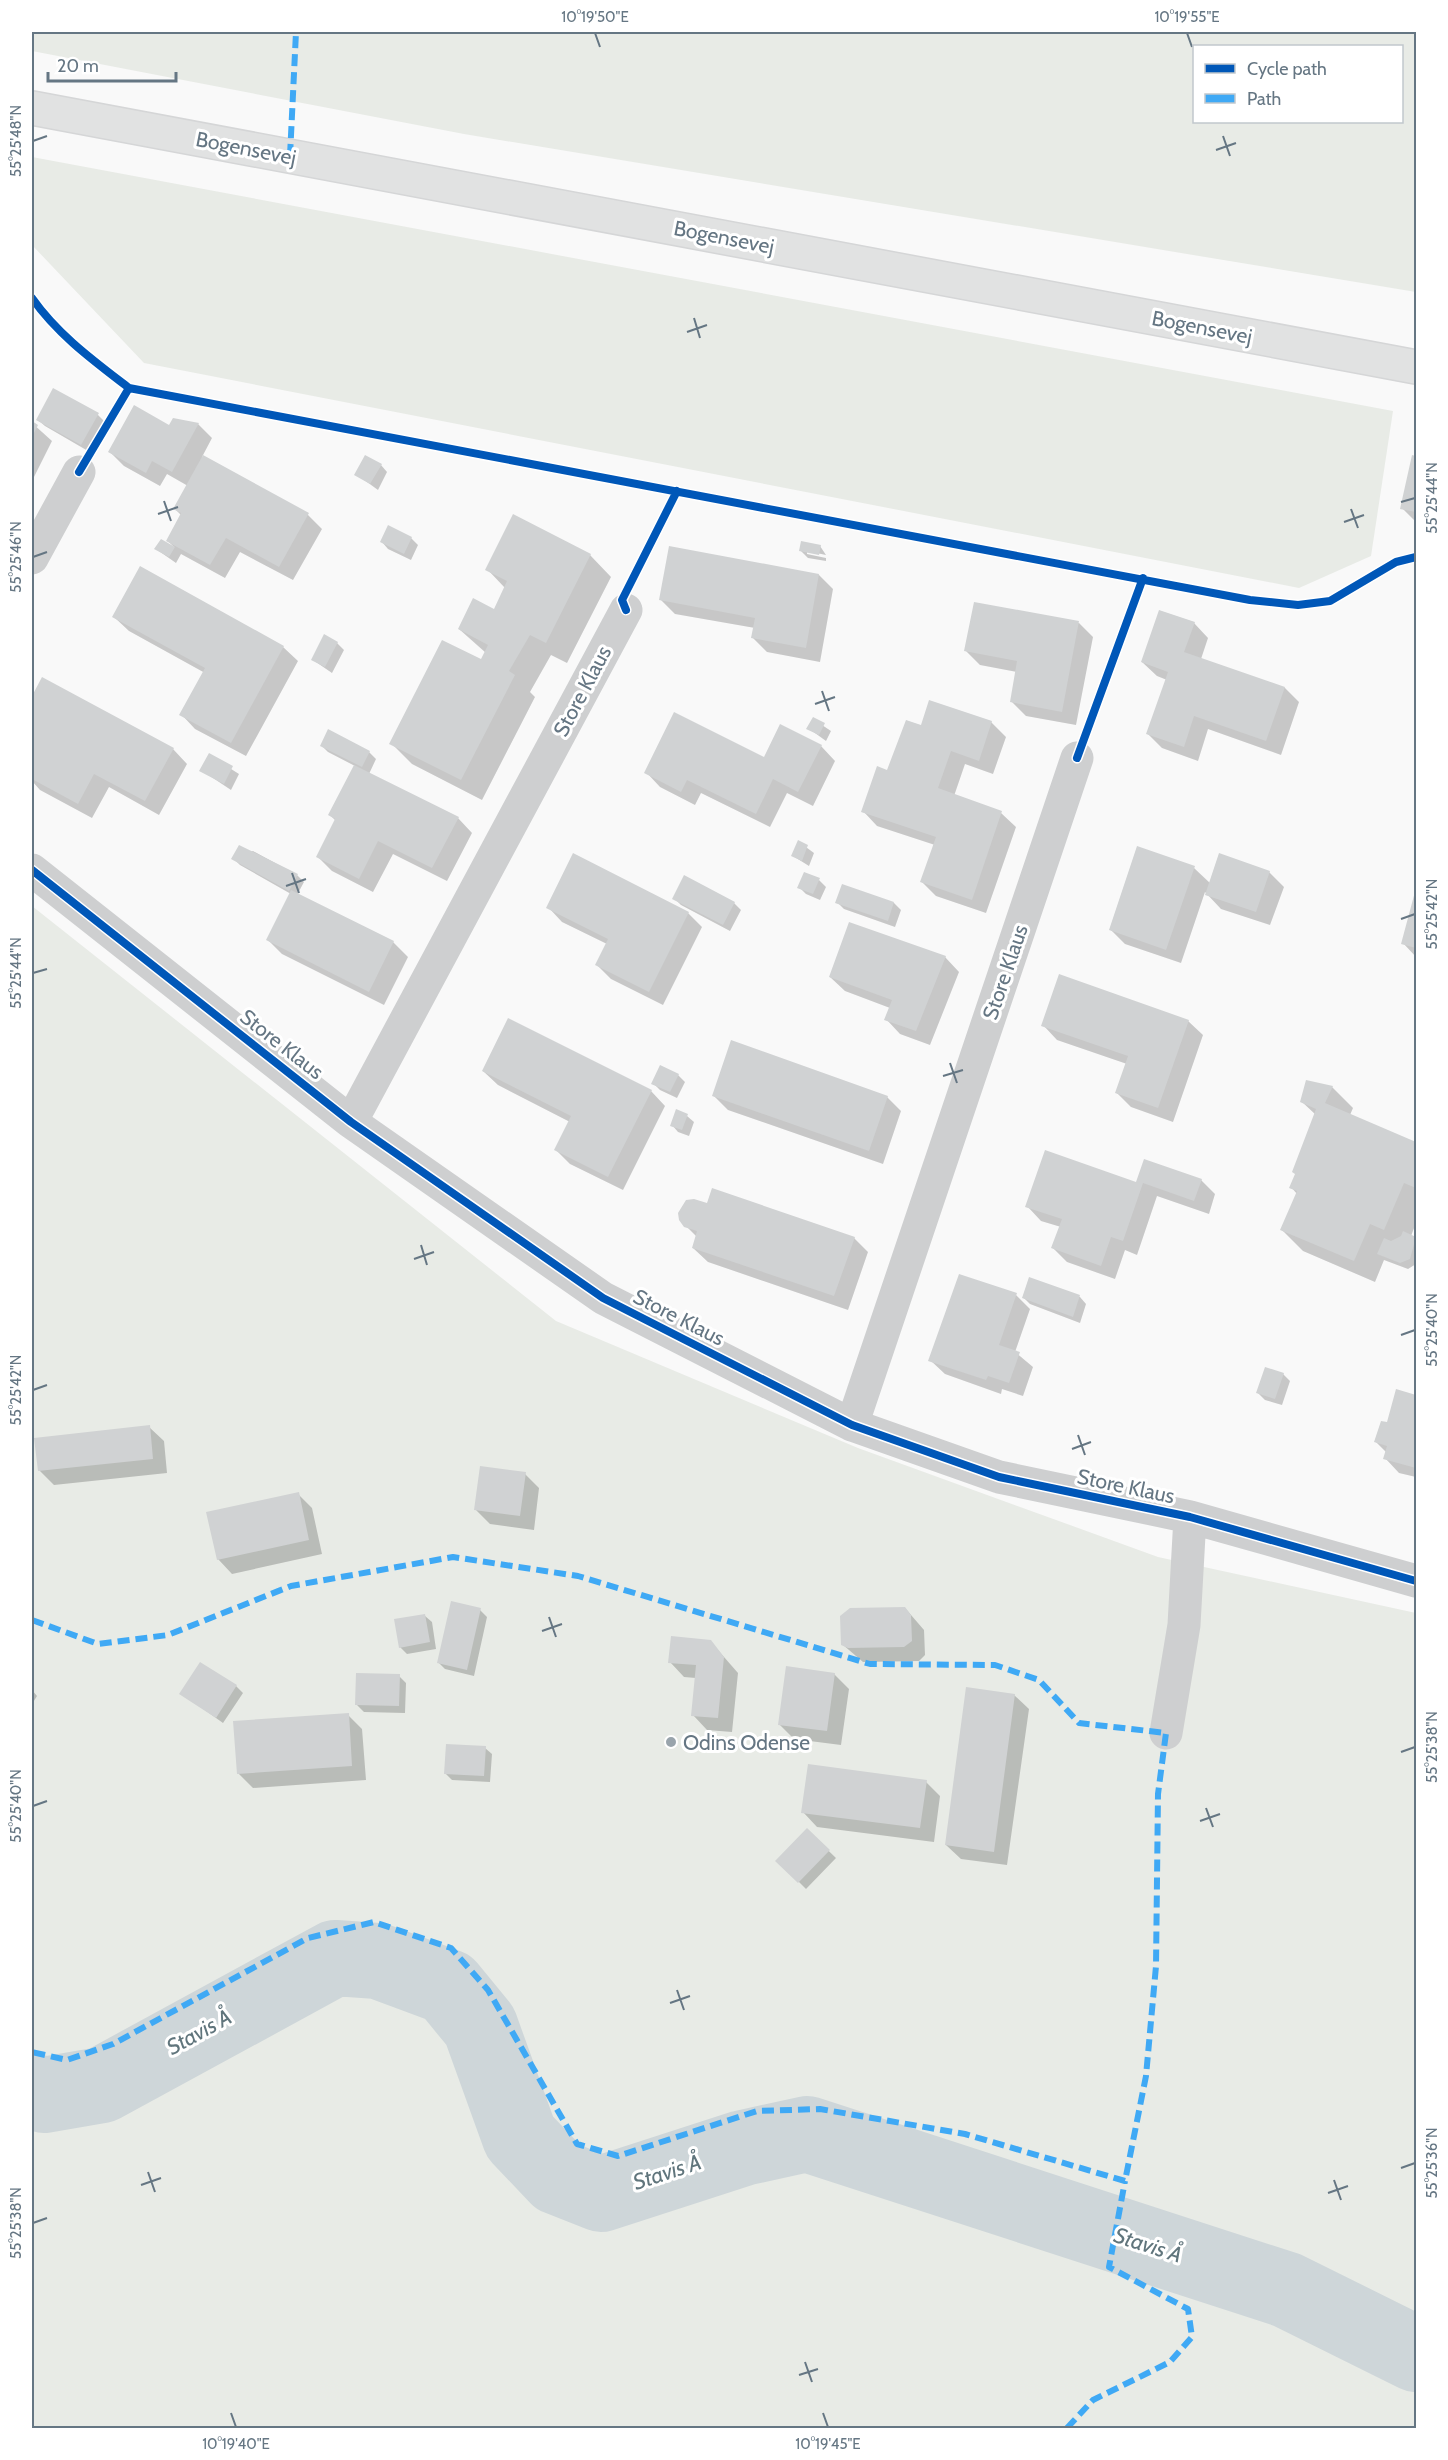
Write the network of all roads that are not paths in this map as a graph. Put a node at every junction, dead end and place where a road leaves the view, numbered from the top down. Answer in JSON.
{"nodes":[{"id":1,"x":32,"y":108,"type":"edge"},
{"id":2,"x":1416,"y":367,"type":"edge"},
{"id":3,"x":79,"y":472,"type":"dead end"},
{"id":4,"x":32,"y":558,"type":"edge"},
{"id":5,"x":626,"y":609,"type":"dead end"},
{"id":6,"x":1077,"y":758,"type":"dead end"},
{"id":7,"x":32,"y":870,"type":"edge"},
{"id":8,"x":351,"y":1122,"type":"junction"},
{"id":9,"x":852,"y":1425,"type":"junction"},
{"id":10,"x":1190,"y":1517,"type":"junction"},
{"id":11,"x":1416,"y":1581,"type":"edge"},
{"id":12,"x":1166,"y":1733,"type":"dead end"}],
"edges":[{"from":1,"to":2,"type":"main road","name":"Bogensevej"},
{"from":3,"to":4,"type":"street"},
{"from":5,"to":8,"type":"street","name":"Store Klaus"},
{"from":6,"to":9,"type":"street","name":"Store Klaus"},
{"from":7,"to":8,"type":"street","name":"Store Klaus"},
{"from":8,"to":9,"type":"street","name":"Store Klaus"},
{"from":9,"to":10,"type":"street","name":"Store Klaus"},
{"from":10,"to":11,"type":"street","name":"Store Klaus"},
{"from":10,"to":12,"type":"street","name":"Store Klaus"}]}
